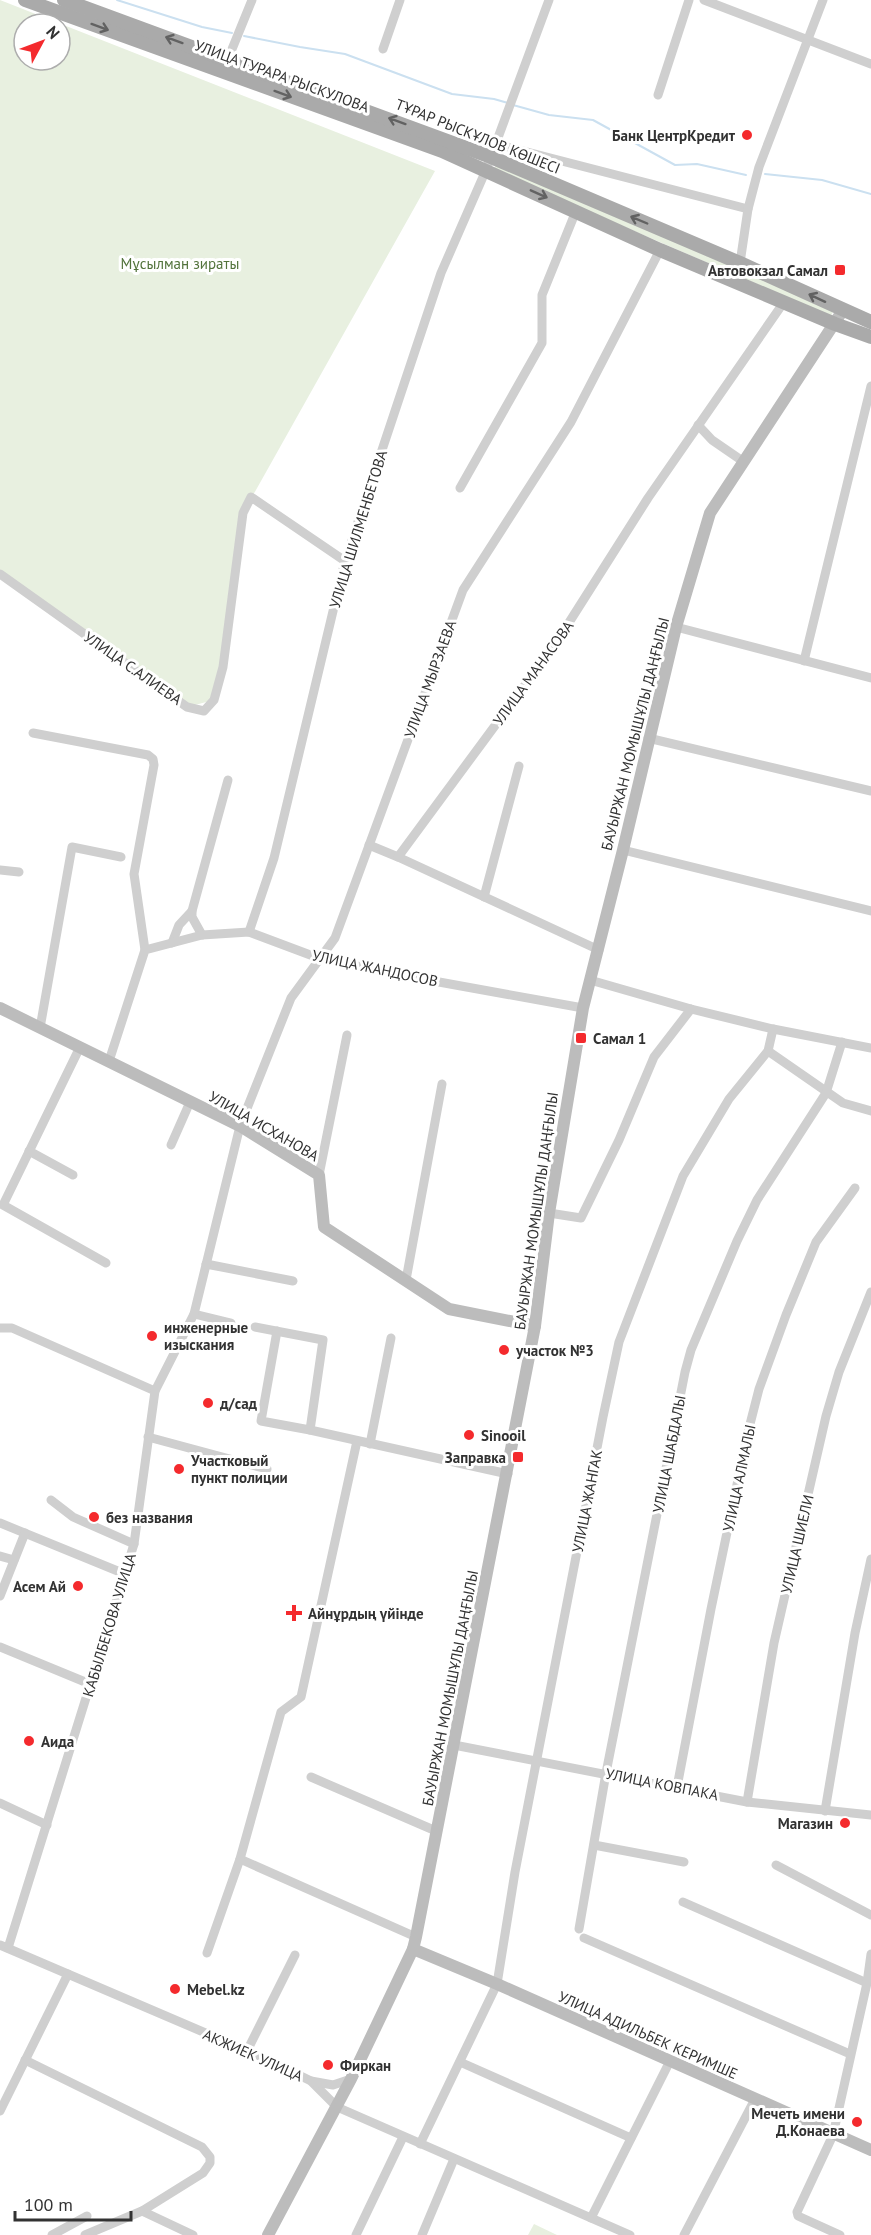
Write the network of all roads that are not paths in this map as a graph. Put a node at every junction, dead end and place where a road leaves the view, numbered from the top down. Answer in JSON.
{"nodes":[{"id":1,"x":25,"y":0,"type":"edge"},
{"id":2,"x":64,"y":0,"type":"edge"},
{"id":3,"x":252,"y":0,"type":"edge"},
{"id":4,"x":400,"y":0,"type":"edge"},
{"id":5,"x":549,"y":0,"type":"edge"},
{"id":6,"x":689,"y":0,"type":"edge"},
{"id":7,"x":704,"y":0,"type":"edge"},
{"id":8,"x":823,"y":0,"type":"edge"},
{"id":9,"x":807,"y":40,"type":"junction"},
{"id":10,"x":383,"y":49,"type":"dead end"},
{"id":11,"x":228,"y":59,"type":"junction"},
{"id":12,"x":871,"y":64,"type":"edge"},
{"id":13,"x":658,"y":95,"type":"dead end"},
{"id":14,"x":491,"y":157,"type":"junction"},
{"id":15,"x":748,"y":208,"type":"junction"},
{"id":16,"x":576,"y":211,"type":"junction"},
{"id":17,"x":660,"y":250,"type":"junction"},
{"id":18,"x":740,"y":263,"type":"junction"},
{"id":19,"x":784,"y":302,"type":"junction"},
{"id":20,"x":843,"y":310,"type":"junction"},
{"id":21,"x":871,"y":322,"type":"edge"},
{"id":22,"x":835,"y":324,"type":"junction"},
{"id":23,"x":871,"y":337,"type":"edge"},
{"id":24,"x":871,"y":386,"type":"edge"},
{"id":25,"x":698,"y":425,"type":"junction"},
{"id":26,"x":744,"y":462,"type":"junction"},
{"id":27,"x":460,"y":488,"type":"dead end"},
{"id":28,"x":345,"y":561,"type":"junction"},
{"id":29,"x":0,"y":574,"type":"edge"},
{"id":30,"x":676,"y":627,"type":"junction"},
{"id":31,"x":804,"y":661,"type":"junction"},
{"id":32,"x":871,"y":678,"type":"edge"},
{"id":33,"x":33,"y":733,"type":"dead end"},
{"id":34,"x":648,"y":738,"type":"junction"},
{"id":35,"x":519,"y":766,"type":"dead end"},
{"id":36,"x":228,"y":780,"type":"dead end"},
{"id":37,"x":871,"y":791,"type":"edge"},
{"id":38,"x":369,"y":845,"type":"junction"},
{"id":39,"x":623,"y":850,"type":"junction"},
{"id":40,"x":121,"y":857,"type":"dead end"},
{"id":41,"x":398,"y":857,"type":"junction"},
{"id":42,"x":0,"y":870,"type":"edge"},
{"id":43,"x":19,"y":872,"type":"dead end"},
{"id":44,"x":484,"y":897,"type":"junction"},
{"id":45,"x":192,"y":911,"type":"junction"},
{"id":46,"x":871,"y":911,"type":"edge"},
{"id":47,"x":249,"y":932,"type":"junction"},
{"id":48,"x":202,"y":935,"type":"junction"},
{"id":49,"x":172,"y":943,"type":"junction"},
{"id":50,"x":144,"y":950,"type":"junction"},
{"id":51,"x":599,"y":950,"type":"junction"},
{"id":52,"x":321,"y":959,"type":"junction"},
{"id":53,"x":590,"y":980,"type":"junction"},
{"id":54,"x":0,"y":1008,"type":"edge"},
{"id":55,"x":583,"y":1008,"type":"junction"},
{"id":56,"x":691,"y":1009,"type":"junction"},
{"id":57,"x":40,"y":1028,"type":"junction"},
{"id":58,"x":773,"y":1029,"type":"junction"},
{"id":59,"x":347,"y":1035,"type":"dead end"},
{"id":60,"x":842,"y":1042,"type":"junction"},
{"id":61,"x":80,"y":1047,"type":"junction"},
{"id":62,"x":871,"y":1048,"type":"edge"},
{"id":63,"x":768,"y":1051,"type":"junction"},
{"id":64,"x":109,"y":1061,"type":"junction"},
{"id":65,"x":442,"y":1084,"type":"dead end"},
{"id":66,"x":826,"y":1093,"type":"junction"},
{"id":67,"x":190,"y":1102,"type":"junction"},
{"id":68,"x":871,"y":1111,"type":"edge"},
{"id":69,"x":240,"y":1126,"type":"junction"},
{"id":70,"x":171,"y":1145,"type":"dead end"},
{"id":71,"x":29,"y":1151,"type":"junction"},
{"id":72,"x":73,"y":1175,"type":"dead end"},
{"id":73,"x":319,"y":1175,"type":"junction"},
{"id":74,"x":855,"y":1188,"type":"dead end"},
{"id":75,"x":549,"y":1213,"type":"junction"},
{"id":76,"x":106,"y":1263,"type":"dead end"},
{"id":77,"x":206,"y":1264,"type":"junction"},
{"id":78,"x":406,"y":1280,"type":"junction"},
{"id":79,"x":293,"y":1281,"type":"dead end"},
{"id":80,"x":871,"y":1292,"type":"edge"},
{"id":81,"x":194,"y":1314,"type":"junction"},
{"id":82,"x":231,"y":1323,"type":"dead end"},
{"id":83,"x":535,"y":1326,"type":"junction"},
{"id":84,"x":255,"y":1327,"type":"dead end"},
{"id":85,"x":0,"y":1328,"type":"edge"},
{"id":86,"x":277,"y":1331,"type":"junction"},
{"id":87,"x":391,"y":1338,"type":"dead end"},
{"id":88,"x":155,"y":1391,"type":"junction"},
{"id":89,"x":310,"y":1430,"type":"junction"},
{"id":90,"x":148,"y":1437,"type":"junction"},
{"id":91,"x":357,"y":1441,"type":"junction"},
{"id":92,"x":370,"y":1444,"type":"junction"},
{"id":93,"x":267,"y":1469,"type":"dead end"},
{"id":94,"x":508,"y":1474,"type":"junction"},
{"id":95,"x":51,"y":1500,"type":"dead end"},
{"id":96,"x":0,"y":1523,"type":"edge"},
{"id":97,"x":25,"y":1533,"type":"junction"},
{"id":98,"x":134,"y":1545,"type":"junction"},
{"id":99,"x":0,"y":1556,"type":"edge"},
{"id":100,"x":871,"y":1558,"type":"edge"},
{"id":101,"x":14,"y":1560,"type":"junction"},
{"id":102,"x":125,"y":1574,"type":"junction"},
{"id":103,"x":0,"y":1596,"type":"edge"},
{"id":104,"x":0,"y":1647,"type":"edge"},
{"id":105,"x":90,"y":1684,"type":"junction"},
{"id":106,"x":454,"y":1745,"type":"junction"},
{"id":107,"x":537,"y":1761,"type":"junction"},
{"id":108,"x":606,"y":1773,"type":"junction"},
{"id":109,"x":311,"y":1777,"type":"dead end"},
{"id":110,"x":677,"y":1787,"type":"junction"},
{"id":111,"x":747,"y":1802,"type":"junction"},
{"id":112,"x":0,"y":1803,"type":"edge"},
{"id":113,"x":825,"y":1810,"type":"junction"},
{"id":114,"x":871,"y":1815,"type":"edge"},
{"id":115,"x":47,"y":1825,"type":"junction"},
{"id":116,"x":436,"y":1831,"type":"junction"},
{"id":117,"x":594,"y":1845,"type":"junction"},
{"id":118,"x":240,"y":1859,"type":"junction"},
{"id":119,"x":684,"y":1862,"type":"dead end"},
{"id":120,"x":776,"y":1865,"type":"dead end"},
{"id":121,"x":683,"y":1902,"type":"dead end"},
{"id":122,"x":871,"y":1915,"type":"edge"},
{"id":123,"x":414,"y":1943,"type":"junction"},
{"id":124,"x":4,"y":1946,"type":"edge"},
{"id":125,"x":207,"y":1953,"type":"dead end"},
{"id":126,"x":871,"y":1954,"type":"edge"},
{"id":127,"x":295,"y":1955,"type":"dead end"},
{"id":128,"x":68,"y":1974,"type":"junction"},
{"id":129,"x":867,"y":1983,"type":"junction"},
{"id":130,"x":497,"y":1984,"type":"junction"},
{"id":131,"x":248,"y":2051,"type":"junction"},
{"id":132,"x":850,"y":2054,"type":"junction"},
{"id":133,"x":25,"y":2060,"type":"junction"},
{"id":134,"x":670,"y":2061,"type":"junction"},
{"id":135,"x":460,"y":2062,"type":"junction"},
{"id":136,"x":351,"y":2079,"type":"junction"},
{"id":137,"x":311,"y":2081,"type":"junction"},
{"id":138,"x":755,"y":2099,"type":"junction"},
{"id":139,"x":337,"y":2107,"type":"junction"},
{"id":140,"x":0,"y":2111,"type":"edge"},
{"id":141,"x":833,"y":2135,"type":"junction"},
{"id":142,"x":404,"y":2137,"type":"junction"},
{"id":143,"x":631,"y":2138,"type":"junction"},
{"id":144,"x":420,"y":2144,"type":"junction"},
{"id":145,"x":871,"y":2150,"type":"edge"},
{"id":146,"x":454,"y":2159,"type":"junction"},
{"id":147,"x":142,"y":2211,"type":"junction"},
{"id":148,"x":87,"y":2216,"type":"dead end"},
{"id":149,"x":591,"y":2218,"type":"junction"},
{"id":150,"x":52,"y":2235,"type":"edge"},
{"id":151,"x":85,"y":2235,"type":"edge"},
{"id":152,"x":193,"y":2235,"type":"edge"},
{"id":153,"x":268,"y":2235,"type":"edge"},
{"id":154,"x":356,"y":2235,"type":"edge"},
{"id":155,"x":422,"y":2235,"type":"edge"},
{"id":156,"x":630,"y":2235,"type":"edge"},
{"id":157,"x":684,"y":2235,"type":"edge"},
{"id":158,"x":840,"y":2235,"type":"edge"}],
"edges":[{"from":1,"to":14,"type":"main road","name":"УЛИЦА ТУРАРА РЫСКУЛОВА","one_way":true},
{"from":11,"to":2,"type":"main road","name":"ТҰРАР РЫСКҰЛОВ КӨШЕСІ","one_way":true},
{"from":3,"to":11,"type":"street"},
{"from":4,"to":10,"type":"street"},
{"from":5,"to":14,"type":"street","name":"УЛИЦА ШИЛМЕНБЕТОВА"},
{"from":6,"to":13,"type":"street"},
{"from":7,"to":9,"type":"street"},
{"from":8,"to":9,"type":"street"},
{"from":9,"to":12,"type":"street"},
{"from":9,"to":15,"type":"street"},
{"from":14,"to":11,"type":"main road","name":"ТҰРАР РЫСКҰЛОВ КӨШЕСІ","one_way":true},
{"from":14,"to":15,"type":"street"},
{"from":14,"to":16,"type":"main road","name":"УЛИЦА ТУРАРА РЫСКУЛОВА","one_way":true},
{"from":18,"to":14,"type":"main road","name":"ТҰРАР РЫСКҰЛОВ КӨШЕСІ","one_way":true},
{"from":14,"to":28,"type":"street","name":"УЛИЦА ШИЛМЕНБЕТОВА"},
{"from":15,"to":18,"type":"street"},
{"from":16,"to":17,"type":"main road","name":"УЛИЦА ТУРАРА РЫСКУЛОВА"},
{"from":16,"to":27,"type":"street"},
{"from":17,"to":19,"type":"main road","name":"УЛИЦА ТУРАРА РЫСКУЛОВА"},
{"from":17,"to":38,"type":"street","name":"УЛИЦА МЫРЗАЕВА"},
{"from":20,"to":18,"type":"main road","name":"ТҰРАР РЫСКҰЛОВ КӨШЕСІ","one_way":true},
{"from":19,"to":22,"type":"main road"},
{"from":19,"to":25,"type":"street","name":"УЛИЦА МАНАСОВА"},
{"from":20,"to":21,"type":"main road","name":"ТҰРАР РЫСКҰЛОВ КӨШЕСІ"},
{"from":20,"to":22,"type":"main road","name":"БАУЫРЖАН МОМЫШҰЛЫ ДАҢҒЫЛЫ"},
{"from":22,"to":23,"type":"main road"},
{"from":22,"to":26,"type":"main road","name":"БАУЫРЖАН МОМЫШҰЛЫ ДАҢҒЫЛЫ"},
{"from":24,"to":31,"type":"street"},
{"from":25,"to":26,"type":"street"},
{"from":25,"to":41,"type":"street","name":"УЛИЦА МАНАСОВА"},
{"from":26,"to":30,"type":"main road","name":"БАУЫРЖАН МОМЫШҰЛЫ ДАҢҒЫЛЫ"},
{"from":28,"to":29,"type":"street","name":"УЛИЦА С.АЛИЕВА"},
{"from":28,"to":47,"type":"street","name":"УЛИЦА ШИЛМЕНБЕТОВА"},
{"from":30,"to":31,"type":"street"},
{"from":30,"to":34,"type":"main road","name":"БАУЫРЖАН МОМЫШҰЛЫ ДАҢҒЫЛЫ"},
{"from":31,"to":32,"type":"street"},
{"from":33,"to":50,"type":"street"},
{"from":34,"to":37,"type":"street"},
{"from":34,"to":39,"type":"main road","name":"БАУЫРЖАН МОМЫШҰЛЫ ДАҢҒЫЛЫ"},
{"from":35,"to":44,"type":"street"},
{"from":36,"to":45,"type":"street"},
{"from":38,"to":41,"type":"street"},
{"from":38,"to":52,"type":"street","name":"УЛИЦА МЫРЗАЕВА"},
{"from":39,"to":46,"type":"street"},
{"from":39,"to":51,"type":"main road","name":"БАУЫРЖАН МОМЫШҰЛЫ ДАҢҒЫЛЫ"},
{"from":40,"to":57,"type":"street"},
{"from":41,"to":44,"type":"street"},
{"from":42,"to":43,"type":"street"},
{"from":44,"to":51,"type":"street"},
{"from":45,"to":48,"type":"street"},
{"from":45,"to":49,"type":"street"},
{"from":47,"to":48,"type":"street","name":"УЛИЦА ЖАНДОСОВ"},
{"from":47,"to":52,"type":"street","name":"УЛИЦА ЖАНДОСОВ"},
{"from":48,"to":49,"type":"street","name":"УЛИЦА ЖАНДОСОВ"},
{"from":49,"to":50,"type":"street","name":"УЛИЦА ЖАНДОСОВ"},
{"from":50,"to":64,"type":"street"},
{"from":51,"to":53,"type":"main road","name":"БАУЫРЖАН МОМЫШҰЛЫ ДАҢҒЫЛЫ"},
{"from":52,"to":55,"type":"street","name":"УЛИЦА ЖАНДОСОВ"},
{"from":52,"to":69,"type":"street","name":"УЛИЦА МЫРЗАЕВА"},
{"from":53,"to":55,"type":"main road","name":"БАУЫРЖАН МОМЫШҰЛЫ ДАҢҒЫЛЫ"},
{"from":53,"to":56,"type":"street"},
{"from":54,"to":57,"type":"main road","name":"УЛИЦА ИСХАНОВА"},
{"from":55,"to":75,"type":"main road","name":"БАУЫРЖАН МОМЫШҰЛЫ ДАҢҒЫЛЫ"},
{"from":56,"to":58,"type":"street"},
{"from":56,"to":75,"type":"street"},
{"from":57,"to":61,"type":"main road","name":"УЛИЦА ИСХАНОВА"},
{"from":58,"to":60,"type":"street"},
{"from":58,"to":63,"type":"street"},
{"from":59,"to":73,"type":"street"},
{"from":60,"to":62,"type":"street"},
{"from":60,"to":66,"type":"street","name":"УЛИЦА ШАБДАЛЫ"},
{"from":61,"to":64,"type":"main road","name":"УЛИЦА ИСХАНОВА"},
{"from":61,"to":71,"type":"street"},
{"from":63,"to":66,"type":"street"},
{"from":63,"to":107,"type":"street","name":"УЛИЦА ЖАНГАК"},
{"from":64,"to":67,"type":"main road","name":"УЛИЦА ИСХАНОВА"},
{"from":65,"to":78,"type":"street"},
{"from":66,"to":68,"type":"street"},
{"from":66,"to":108,"type":"street","name":"УЛИЦА ШАБДАЛЫ"},
{"from":67,"to":69,"type":"main road","name":"УЛИЦА ИСХАНОВА"},
{"from":67,"to":70,"type":"street"},
{"from":69,"to":73,"type":"main road","name":"УЛИЦА ИСХАНОВА"},
{"from":69,"to":77,"type":"street","name":"КАБЫЛБЕКОВА УЛИЦА"},
{"from":71,"to":72,"type":"street"},
{"from":71,"to":76,"type":"street"},
{"from":73,"to":78,"type":"main road","name":"УЛИЦА ИСХАНОВА"},
{"from":74,"to":110,"type":"street","name":"УЛИЦА АЛМАЛЫ"},
{"from":75,"to":83,"type":"main road","name":"БАУЫРЖАН МОМЫШҰЛЫ ДАҢҒЫЛЫ"},
{"from":77,"to":79,"type":"street"},
{"from":77,"to":81,"type":"street","name":"КАБЫЛБЕКОВА УЛИЦА"},
{"from":78,"to":83,"type":"main road","name":"УЛИЦА ИСХАНОВА"},
{"from":80,"to":111,"type":"street","name":"УЛИЦА ШИЕЛИ"},
{"from":81,"to":82,"type":"street"},
{"from":81,"to":88,"type":"street","name":"КАБЫЛБЕКОВА УЛИЦА"},
{"from":83,"to":94,"type":"main road","name":"БАУЫРЖАН МОМЫШҰЛЫ ДАҢҒЫЛЫ"},
{"from":84,"to":86,"type":"street"},
{"from":85,"to":88,"type":"street"},
{"from":86,"to":89,"type":"street"},
{"from":86,"to":89,"type":"street"},
{"from":87,"to":92,"type":"street"},
{"from":88,"to":90,"type":"street","name":"КАБЫЛБЕКОВА УЛИЦА"},
{"from":89,"to":91,"type":"street"},
{"from":90,"to":93,"type":"street"},
{"from":90,"to":98,"type":"street","name":"КАБЫЛБЕКОВА УЛИЦА"},
{"from":91,"to":92,"type":"street"},
{"from":91,"to":118,"type":"street"},
{"from":92,"to":94,"type":"street"},
{"from":94,"to":106,"type":"main road","name":"БАУЫРЖАН МОМЫШҰЛЫ ДАҢҒЫЛЫ"},
{"from":95,"to":98,"type":"street"},
{"from":96,"to":97,"type":"street"},
{"from":97,"to":101,"type":"street"},
{"from":97,"to":102,"type":"street"},
{"from":98,"to":102,"type":"street","name":"КАБЫЛБЕКОВА УЛИЦА"},
{"from":99,"to":101,"type":"street"},
{"from":100,"to":113,"type":"street"},
{"from":101,"to":103,"type":"street"},
{"from":102,"to":105,"type":"street","name":"КАБЫЛБЕКОВА УЛИЦА"},
{"from":104,"to":105,"type":"street"},
{"from":105,"to":115,"type":"street","name":"КАБЫЛБЕКОВА УЛИЦА"},
{"from":106,"to":107,"type":"street","name":"УЛИЦА КОВПАКА"},
{"from":106,"to":116,"type":"main road","name":"БАУЫРЖАН МОМЫШҰЛЫ ДАҢҒЫЛЫ"},
{"from":107,"to":108,"type":"street","name":"УЛИЦА КОВПАКА"},
{"from":107,"to":130,"type":"street","name":"УЛИЦА ЖАНГАК"},
{"from":108,"to":110,"type":"street","name":"УЛИЦА КОВПАКА"},
{"from":108,"to":117,"type":"street","name":"УЛИЦА ШАБДАЛЫ"},
{"from":109,"to":116,"type":"street"},
{"from":110,"to":111,"type":"street","name":"УЛИЦА КОВПАКА"},
{"from":111,"to":113,"type":"street","name":"УЛИЦА КОВПАКА"},
{"from":112,"to":115,"type":"street"},
{"from":113,"to":114,"type":"street","name":"УЛИЦА КОВПАКА"},
{"from":115,"to":124,"type":"street","name":"КАБЫЛБЕКОВА УЛИЦА"},
{"from":116,"to":123,"type":"main road","name":"БАУЫРЖАН МОМЫШҰЛЫ ДАҢҒЫЛЫ"},
{"from":117,"to":119,"type":"street"},
{"from":117,"to":132,"type":"street","name":"УЛИЦА ШАБДАЛЫ"},
{"from":118,"to":123,"type":"street"},
{"from":118,"to":125,"type":"street"},
{"from":120,"to":122,"type":"street"},
{"from":121,"to":129,"type":"street"},
{"from":123,"to":130,"type":"main road","name":"УЛИЦА АДИЛЬБЕК КЕРИМШЕ"},
{"from":123,"to":136,"type":"main road","name":"БАУЫРЖАН МОМЫШҰЛЫ ДАҢҒЫЛЫ"},
{"from":124,"to":128,"type":"street","name":"АКЖИЕК УЛИЦА"},
{"from":126,"to":129,"type":"street"},
{"from":127,"to":131,"type":"street"},
{"from":128,"to":131,"type":"street","name":"АКЖИЕК УЛИЦА"},
{"from":128,"to":133,"type":"street"},
{"from":129,"to":132,"type":"street"},
{"from":130,"to":134,"type":"main road","name":"УЛИЦА АДИЛЬБЕК КЕРИМШЕ"},
{"from":130,"to":135,"type":"street","name":"УЛИЦА ЖАНГАК"},
{"from":131,"to":137,"type":"street","name":"АКЖИЕК УЛИЦА"},
{"from":132,"to":141,"type":"street"},
{"from":133,"to":140,"type":"street"},
{"from":133,"to":147,"type":"street"},
{"from":134,"to":138,"type":"main road","name":"УЛИЦА АДИЛЬБЕК КЕРИМШЕ"},
{"from":134,"to":143,"type":"street"},
{"from":135,"to":143,"type":"street"},
{"from":135,"to":144,"type":"street","name":"УЛИЦА ЖАНГАК"},
{"from":136,"to":137,"type":"street"},
{"from":136,"to":139,"type":"main road","name":"БАУЫРЖАН МОМЫШҰЛЫ ДАҢҒЫЛЫ"},
{"from":137,"to":139,"type":"street","name":"АКЖИЕК УЛИЦА"},
{"from":138,"to":141,"type":"main road","name":"УЛИЦА АДИЛЬБЕК КЕРИМШЕ"},
{"from":138,"to":157,"type":"street"},
{"from":139,"to":142,"type":"street","name":"АКЖИЕК УЛИЦА"},
{"from":139,"to":153,"type":"main road","name":"БАУЫРЖАН МОМЫШҰЛЫ ДАҢҒЫЛЫ"},
{"from":141,"to":145,"type":"main road","name":"УЛИЦА АДИЛЬБЕК КЕРИМШЕ"},
{"from":141,"to":158,"type":"street"},
{"from":142,"to":144,"type":"street","name":"АКЖИЕК УЛИЦА"},
{"from":142,"to":154,"type":"street"},
{"from":143,"to":149,"type":"street"},
{"from":144,"to":146,"type":"street","name":"АКЖИЕК УЛИЦА"},
{"from":146,"to":149,"type":"street","name":"АКЖИЕК УЛИЦА"},
{"from":146,"to":155,"type":"street"},
{"from":147,"to":151,"type":"street"},
{"from":147,"to":152,"type":"street"},
{"from":148,"to":150,"type":"street"},
{"from":149,"to":156,"type":"street","name":"АКЖИЕК УЛИЦА"}]}
